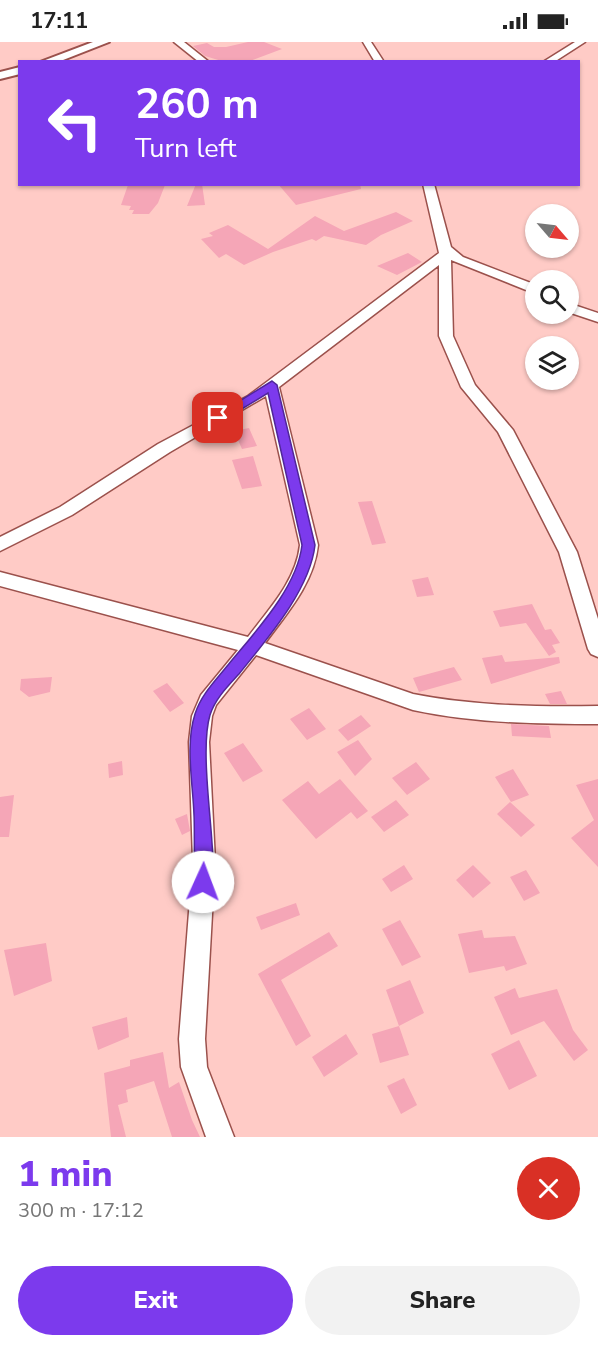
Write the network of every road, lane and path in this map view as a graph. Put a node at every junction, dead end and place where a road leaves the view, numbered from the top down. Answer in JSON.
{"nodes":[{"id":1,"x":104,"y":42,"type":"edge"},
{"id":2,"x":178,"y":42,"type":"edge"},
{"id":3,"x":367,"y":42,"type":"edge"},
{"id":4,"x":580,"y":42,"type":"edge"},
{"id":5,"x":51,"y":60,"type":"edge"},
{"id":6,"x":202,"y":60,"type":"edge"},
{"id":7,"x":379,"y":60,"type":"edge"},
{"id":8,"x":550,"y":60,"type":"edge"},
{"id":9,"x":18,"y":71,"type":"edge"},
{"id":10,"x":0,"y":76,"type":"edge"},
{"id":11,"x":429,"y":186,"type":"edge"},
{"id":12,"x":445,"y":251,"type":"junction"},
{"id":13,"x":525,"y":286,"type":"edge"},
{"id":14,"x":579,"y":311,"type":"edge"},
{"id":15,"x":598,"y":318,"type":"edge"},
{"id":16,"x":272,"y":385,"type":"junction"},
{"id":17,"x":0,"y":545,"type":"edge"},
{"id":18,"x":0,"y":579,"type":"edge"},
{"id":19,"x":252,"y":646,"type":"junction"},
{"id":20,"x":598,"y":649,"type":"edge"},
{"id":21,"x":598,"y":715,"type":"edge"},
{"id":22,"x":220,"y":1137,"type":"edge"}],
"edges":[{"from":1,"to":5,"type":"street"},
{"from":2,"to":6,"type":"street"},
{"from":3,"to":7,"type":"street"},
{"from":4,"to":8,"type":"street"},
{"from":9,"to":10,"type":"street"},
{"from":11,"to":12,"type":"street"},
{"from":12,"to":13,"type":"street"},
{"from":12,"to":16,"type":"street"},
{"from":12,"to":20,"type":"street"},
{"from":14,"to":15,"type":"street"},
{"from":16,"to":17,"type":"street"},
{"from":16,"to":19,"type":"street"},
{"from":18,"to":19,"type":"street"},
{"from":19,"to":21,"type":"street"},
{"from":19,"to":22,"type":"street"}]}
